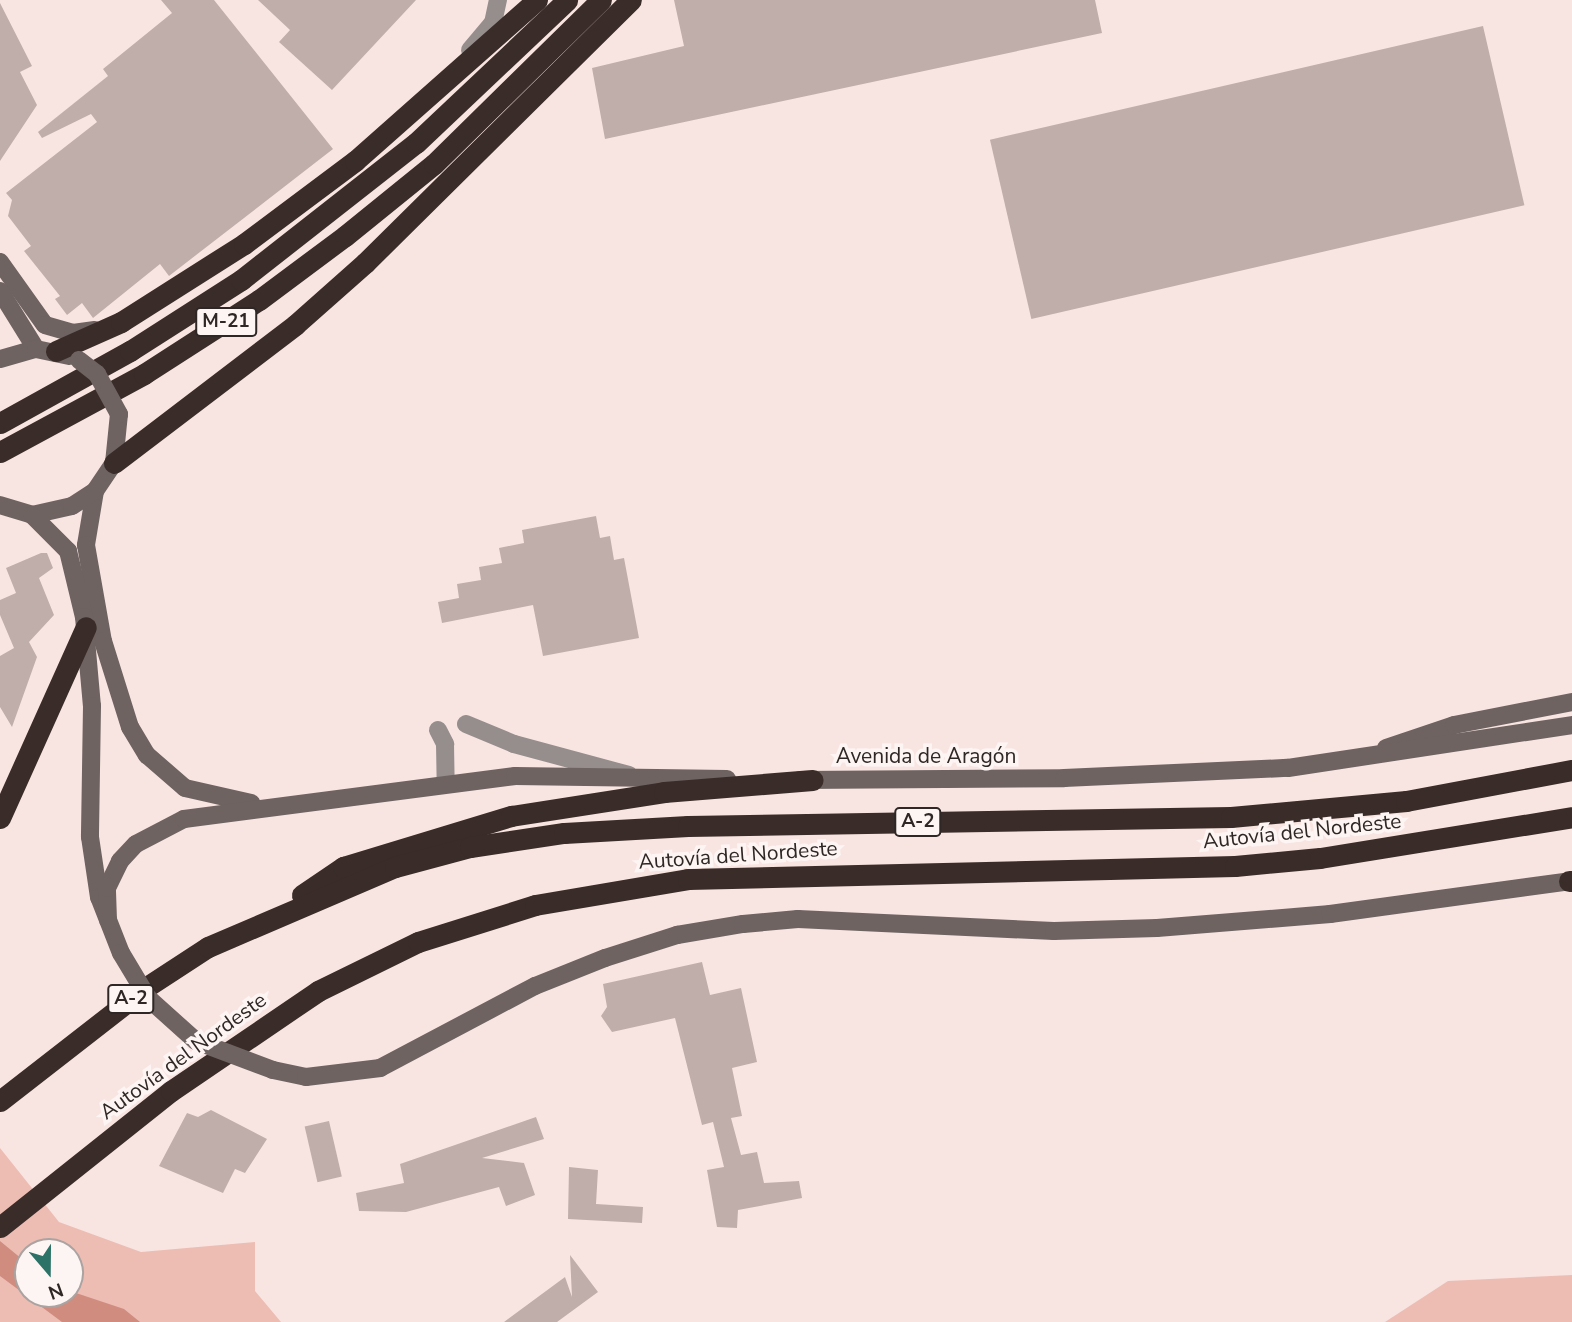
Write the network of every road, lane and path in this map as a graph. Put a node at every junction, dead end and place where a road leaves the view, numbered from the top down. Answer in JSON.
{"nodes":[{"id":1,"x":499,"y":0,"type":"edge"},
{"id":2,"x":537,"y":0,"type":"edge"},
{"id":3,"x":567,"y":0,"type":"edge"},
{"id":4,"x":601,"y":0,"type":"edge"},
{"id":5,"x":631,"y":0,"type":"edge"},
{"id":6,"x":442,"y":82,"type":"junction"},
{"id":7,"x":0,"y":262,"type":"edge"},
{"id":8,"x":0,"y":292,"type":"edge"},
{"id":9,"x":121,"y":322,"type":"junction"},
{"id":10,"x":46,"y":350,"type":"junction"},
{"id":11,"x":0,"y":359,"type":"edge"},
{"id":12,"x":0,"y":423,"type":"edge"},
{"id":13,"x":0,"y":452,"type":"edge"},
{"id":14,"x":114,"y":463,"type":"junction"},
{"id":15,"x":95,"y":491,"type":"junction"},
{"id":16,"x":0,"y":505,"type":"edge"},
{"id":17,"x":33,"y":515,"type":"junction"},
{"id":18,"x":86,"y":627,"type":"junction"},
{"id":19,"x":1572,"y":702,"type":"edge"},
{"id":20,"x":466,"y":724,"type":"dead end"},
{"id":21,"x":1572,"y":725,"type":"edge"},
{"id":22,"x":438,"y":730,"type":"dead end"},
{"id":23,"x":1364,"y":757,"type":"junction"},
{"id":24,"x":1572,"y":770,"type":"edge"},
{"id":25,"x":640,"y":777,"type":"junction"},
{"id":26,"x":813,"y":780,"type":"junction"},
{"id":27,"x":446,"y":783,"type":"junction"},
{"id":28,"x":279,"y":806,"type":"junction"},
{"id":29,"x":1572,"y":817,"type":"edge"},
{"id":30,"x":0,"y":818,"type":"edge"},
{"id":31,"x":1571,"y":881,"type":"edge"},
{"id":32,"x":273,"y":916,"type":"junction"},
{"id":33,"x":108,"y":920,"type":"junction"},
{"id":34,"x":0,"y":1101,"type":"edge"},
{"id":35,"x":0,"y":1227,"type":"edge"}],
"edges":[{"from":1,"to":6,"type":"street"},
{"from":2,"to":6,"type":"highway"},
{"from":3,"to":12,"type":"highway","number":"M-21"},
{"from":4,"to":13,"type":"highway","number":"M-21"},
{"from":5,"to":14,"type":"highway"},
{"from":6,"to":9,"type":"highway"},
{"from":7,"to":9,"type":"street"},
{"from":8,"to":10,"type":"street"},
{"from":9,"to":10,"type":"highway"},
{"from":10,"to":11,"type":"street"},
{"from":10,"to":14,"type":"street","bridge":true},
{"from":14,"to":15,"type":"street"},
{"from":15,"to":17,"type":"street"},
{"from":15,"to":28,"type":"street","name":"Avenida de Aragón"},
{"from":16,"to":17,"type":"street"},
{"from":17,"to":18,"type":"street"},
{"from":18,"to":30,"type":"highway"},
{"from":18,"to":33,"type":"street"},
{"from":19,"to":23,"type":"street"},
{"from":20,"to":25,"type":"street"},
{"from":21,"to":23,"type":"street","name":"Avenida de Aragón"},
{"from":22,"to":27,"type":"street"},
{"from":23,"to":26,"type":"street","name":"Avenida de Aragón"},
{"from":24,"to":32,"type":"highway","name":"Autovía del Nordeste","number":"A-2"},
{"from":25,"to":26,"type":"street","name":"Avenida de Aragón"},
{"from":25,"to":27,"type":"street","name":"Avenida de Aragón"},
{"from":26,"to":32,"type":"highway"},
{"from":27,"to":28,"type":"street","name":"Avenida de Aragón"},
{"from":28,"to":33,"type":"street","name":"Avenida de Aragón"},
{"from":29,"to":35,"type":"highway","name":"Autovía del Nordeste"},
{"from":31,"to":33,"type":"street","bridge":true},
{"from":32,"to":34,"type":"highway","name":"Autovía del Nordeste","number":"A-2"}]}
